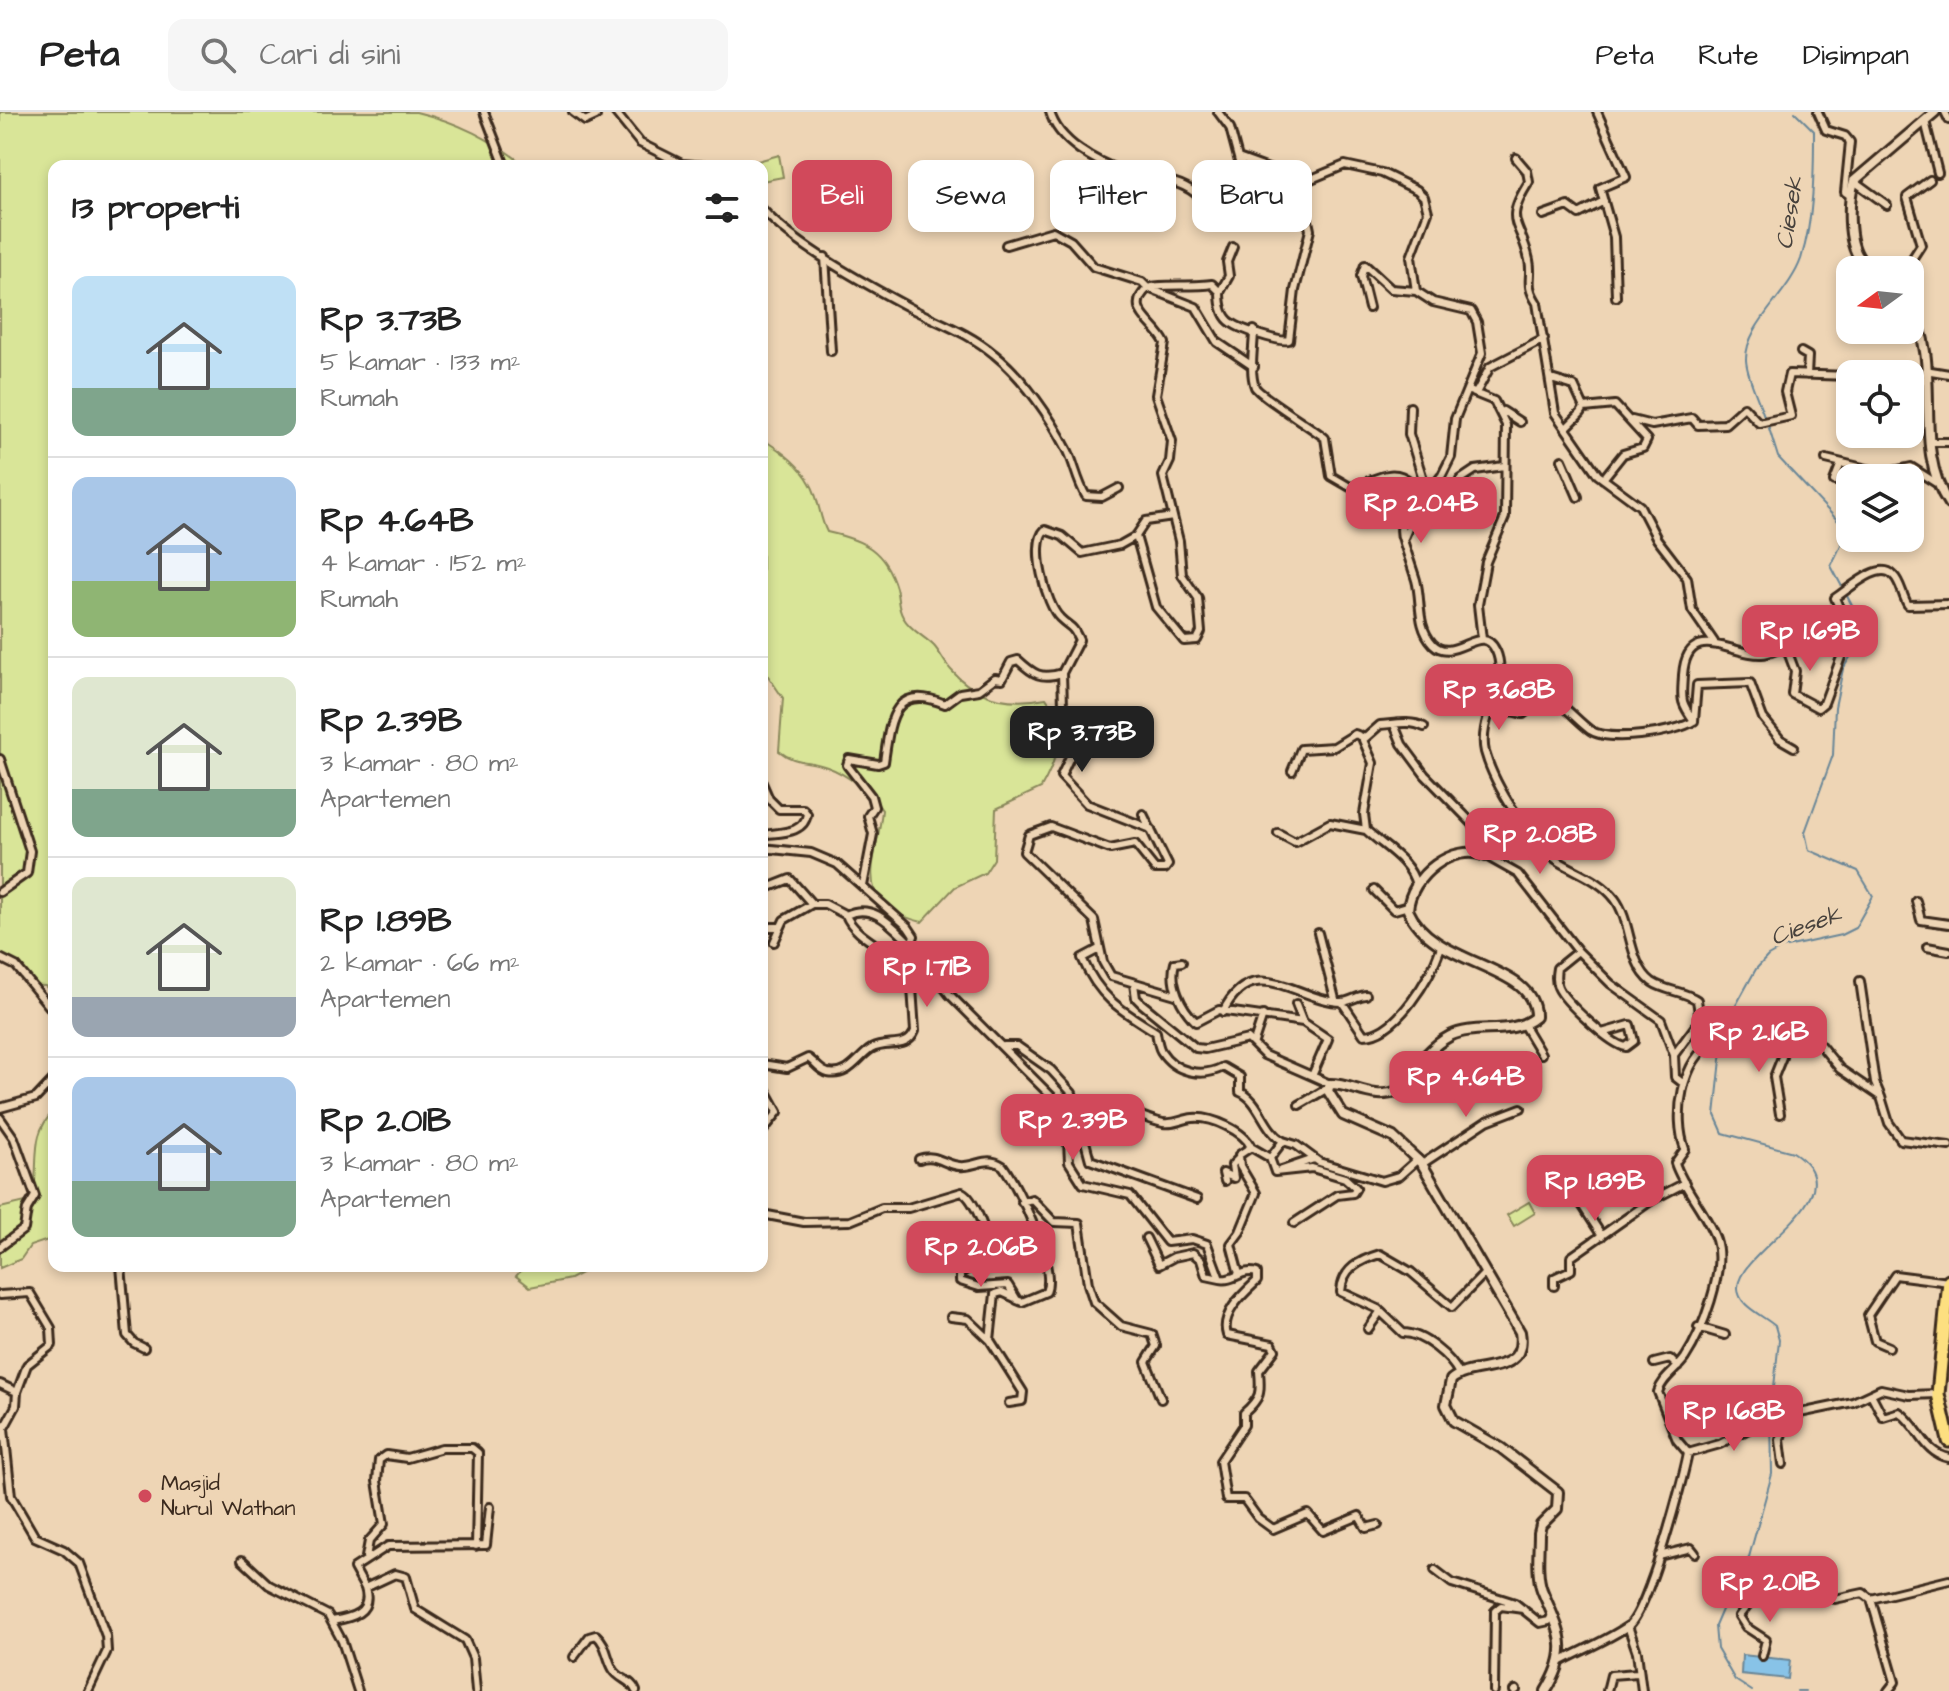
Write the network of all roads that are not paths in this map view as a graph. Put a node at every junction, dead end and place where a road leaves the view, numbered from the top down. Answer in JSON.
{"nodes":[{"id":1,"x":484,"y":112,"type":"edge"},
{"id":2,"x":573,"y":112,"type":"edge"},
{"id":3,"x":596,"y":112,"type":"edge"},
{"id":4,"x":615,"y":112,"type":"edge"},
{"id":5,"x":1050,"y":112,"type":"edge"},
{"id":6,"x":1218,"y":112,"type":"edge"},
{"id":7,"x":1597,"y":112,"type":"edge"},
{"id":8,"x":1818,"y":112,"type":"edge"},
{"id":9,"x":1935,"y":112,"type":"edge"},
{"id":10,"x":1945,"y":112,"type":"edge"},
{"id":11,"x":1949,"y":120,"type":"edge"},
{"id":12,"x":1925,"y":121,"type":"junction"},
{"id":13,"x":1238,"y":158,"type":"joint"},
{"id":14,"x":1516,"y":158,"type":"dead end"},
{"id":15,"x":503,"y":160,"type":"edge"},
{"id":16,"x":674,"y":160,"type":"edge"},
{"id":17,"x":1938,"y":173,"type":"dead end"},
{"id":18,"x":1930,"y":180,"type":"dead end"},
{"id":19,"x":1854,"y":181,"type":"junction"},
{"id":20,"x":1851,"y":196,"type":"junction"},
{"id":21,"x":1604,"y":201,"type":"junction"},
{"id":22,"x":1887,"y":205,"type":"dead end"},
{"id":23,"x":768,"y":215,"type":"edge"},
{"id":24,"x":1543,"y":215,"type":"dead end"},
{"id":25,"x":1006,"y":245,"type":"dead end"},
{"id":26,"x":1233,"y":247,"type":"dead end"},
{"id":27,"x":1859,"y":256,"type":"edge"},
{"id":28,"x":1914,"y":256,"type":"edge"},
{"id":29,"x":825,"y":257,"type":"junction"},
{"id":30,"x":1148,"y":288,"type":"junction"},
{"id":31,"x":1416,"y":291,"type":"junction"},
{"id":32,"x":1220,"y":292,"type":"junction"},
{"id":33,"x":1616,"y":297,"type":"dead end"},
{"id":34,"x":1369,"y":308,"type":"dead end"},
{"id":35,"x":1254,"y":330,"type":"junction"},
{"id":36,"x":1544,"y":339,"type":"junction"},
{"id":37,"x":1923,"y":344,"type":"edge"},
{"id":38,"x":831,"y":351,"type":"dead end"},
{"id":39,"x":1801,"y":352,"type":"dead end"},
{"id":40,"x":1254,"y":367,"type":"junction"},
{"id":41,"x":1925,"y":370,"type":"junction"},
{"id":42,"x":1949,"y":374,"type":"edge"},
{"id":43,"x":1807,"y":375,"type":"junction"},
{"id":44,"x":1836,"y":376,"type":"edge"},
{"id":45,"x":1551,"y":379,"type":"junction"},
{"id":46,"x":1926,"y":380,"type":"joint"},
{"id":47,"x":1467,"y":390,"type":"junction"},
{"id":48,"x":1476,"y":393,"type":"junction"},
{"id":49,"x":1410,"y":407,"type":"dead end"},
{"id":50,"x":1584,"y":408,"type":"junction"},
{"id":51,"x":1500,"y":409,"type":"junction"},
{"id":52,"x":1632,"y":420,"type":"junction"},
{"id":53,"x":1520,"y":422,"type":"dead end"},
{"id":54,"x":1567,"y":427,"type":"junction"},
{"id":55,"x":1931,"y":442,"type":"junction"},
{"id":56,"x":1949,"y":442,"type":"edge"},
{"id":57,"x":1826,"y":459,"type":"dead end"},
{"id":58,"x":1562,"y":460,"type":"dead end"},
{"id":59,"x":1841,"y":463,"type":"junction"},
{"id":60,"x":1504,"y":466,"type":"junction"},
{"id":61,"x":1603,"y":479,"type":"junction"},
{"id":62,"x":1460,"y":480,"type":"dead end"},
{"id":63,"x":1834,"y":481,"type":"dead end"},
{"id":64,"x":1936,"y":483,"type":"junction"},
{"id":65,"x":1411,"y":487,"type":"junction"},
{"id":66,"x":1119,"y":488,"type":"dead end"},
{"id":67,"x":1428,"y":495,"type":"junction"},
{"id":68,"x":1578,"y":497,"type":"dead end"},
{"id":69,"x":1949,"y":504,"type":"edge"},
{"id":70,"x":1173,"y":517,"type":"junction"},
{"id":71,"x":1136,"y":536,"type":"junction"},
{"id":72,"x":1403,"y":540,"type":"junction"},
{"id":73,"x":1949,"y":604,"type":"edge"},
{"id":74,"x":1849,"y":636,"type":"junction"},
{"id":75,"x":1482,"y":639,"type":"junction"},
{"id":76,"x":1714,"y":642,"type":"junction"},
{"id":77,"x":1787,"y":649,"type":"junction"},
{"id":78,"x":1062,"y":673,"type":"junction"},
{"id":79,"x":1490,"y":706,"type":"junction"},
{"id":80,"x":1694,"y":721,"type":"junction"},
{"id":81,"x":1395,"y":727,"type":"junction"},
{"id":82,"x":1424,"y":727,"type":"dead end"},
{"id":83,"x":1365,"y":738,"type":"junction"},
{"id":84,"x":1794,"y":747,"type":"dead end"},
{"id":85,"x":0,"y":759,"type":"edge"},
{"id":86,"x":1292,"y":771,"type":"dead end"},
{"id":87,"x":768,"y":797,"type":"edge"},
{"id":88,"x":1143,"y":814,"type":"dead end"},
{"id":89,"x":1151,"y":829,"type":"junction"},
{"id":90,"x":1366,"y":830,"type":"junction"},
{"id":91,"x":1278,"y":833,"type":"dead end"},
{"id":92,"x":768,"y":834,"type":"edge"},
{"id":93,"x":768,"y":849,"type":"edge"},
{"id":94,"x":1486,"y":856,"type":"junction"},
{"id":95,"x":1416,"y":885,"type":"junction"},
{"id":96,"x":863,"y":886,"type":"junction"},
{"id":97,"x":768,"y":888,"type":"edge"},
{"id":98,"x":1374,"y":890,"type":"dead end"},
{"id":99,"x":0,"y":892,"type":"edge"},
{"id":100,"x":1916,"y":901,"type":"dead end"},
{"id":101,"x":812,"y":904,"type":"junction"},
{"id":102,"x":1408,"y":906,"type":"junction"},
{"id":103,"x":846,"y":915,"type":"junction"},
{"id":104,"x":1949,"y":924,"type":"edge"},
{"id":105,"x":768,"y":927,"type":"edge"},
{"id":106,"x":779,"y":927,"type":"junction"},
{"id":107,"x":1318,"y":933,"type":"dead end"},
{"id":108,"x":774,"y":942,"type":"dead end"},
{"id":109,"x":911,"y":944,"type":"junction"},
{"id":110,"x":1441,"y":947,"type":"junction"},
{"id":111,"x":1927,"y":947,"type":"dead end"},
{"id":112,"x":1099,"y":949,"type":"junction"},
{"id":113,"x":1578,"y":951,"type":"junction"},
{"id":114,"x":1949,"y":951,"type":"edge"},
{"id":115,"x":0,"y":958,"type":"edge"},
{"id":116,"x":1182,"y":962,"type":"dead end"},
{"id":117,"x":1860,"y":981,"type":"dead end"},
{"id":118,"x":1134,"y":984,"type":"junction"},
{"id":119,"x":1176,"y":995,"type":"junction"},
{"id":120,"x":1366,"y":995,"type":"dead end"},
{"id":121,"x":1339,"y":1000,"type":"junction"},
{"id":122,"x":1296,"y":1004,"type":"dead end"},
{"id":123,"x":48,"y":1005,"type":"edge"},
{"id":124,"x":1223,"y":1012,"type":"junction"},
{"id":125,"x":1263,"y":1015,"type":"junction"},
{"id":126,"x":1303,"y":1022,"type":"junction"},
{"id":127,"x":1523,"y":1024,"type":"junction"},
{"id":128,"x":1783,"y":1032,"type":"junction"},
{"id":129,"x":1602,"y":1033,"type":"junction"},
{"id":130,"x":1254,"y":1042,"type":"junction"},
{"id":131,"x":1004,"y":1046,"type":"junction"},
{"id":132,"x":1541,"y":1054,"type":"dead end"},
{"id":133,"x":1674,"y":1055,"type":"junction"},
{"id":134,"x":768,"y":1065,"type":"edge"},
{"id":135,"x":1312,"y":1076,"type":"junction"},
{"id":136,"x":1684,"y":1084,"type":"junction"},
{"id":137,"x":48,"y":1085,"type":"edge"},
{"id":138,"x":1329,"y":1086,"type":"junction"},
{"id":139,"x":768,"y":1094,"type":"edge"},
{"id":140,"x":1881,"y":1097,"type":"junction"},
{"id":141,"x":1077,"y":1104,"type":"junction"},
{"id":142,"x":1299,"y":1105,"type":"dead end"},
{"id":143,"x":0,"y":1108,"type":"edge"},
{"id":144,"x":1521,"y":1108,"type":"dead end"},
{"id":145,"x":1064,"y":1111,"type":"junction"},
{"id":146,"x":1780,"y":1114,"type":"dead end"},
{"id":147,"x":0,"y":1118,"type":"edge"},
{"id":148,"x":768,"y":1124,"type":"edge"},
{"id":149,"x":1283,"y":1141,"type":"junction"},
{"id":150,"x":1949,"y":1146,"type":"edge"},
{"id":151,"x":1251,"y":1147,"type":"junction"},
{"id":152,"x":1270,"y":1158,"type":"junction"},
{"id":153,"x":919,"y":1159,"type":"dead end"},
{"id":154,"x":1238,"y":1159,"type":"junction"},
{"id":155,"x":1314,"y":1159,"type":"junction"},
{"id":156,"x":1420,"y":1162,"type":"junction"},
{"id":157,"x":1275,"y":1172,"type":"junction"},
{"id":158,"x":1562,"y":1174,"type":"dead end"},
{"id":159,"x":1225,"y":1181,"type":"dead end"},
{"id":160,"x":1682,"y":1185,"type":"junction"},
{"id":161,"x":1197,"y":1199,"type":"dead end"},
{"id":162,"x":1022,"y":1202,"type":"junction"},
{"id":163,"x":768,"y":1215,"type":"edge"},
{"id":164,"x":1294,"y":1223,"type":"dead end"},
{"id":165,"x":1602,"y":1236,"type":"junction"},
{"id":166,"x":1146,"y":1238,"type":"dead end"},
{"id":167,"x":0,"y":1247,"type":"edge"},
{"id":168,"x":122,"y":1272,"type":"edge"},
{"id":169,"x":1485,"y":1273,"type":"junction"},
{"id":170,"x":1239,"y":1274,"type":"junction"},
{"id":171,"x":1220,"y":1279,"type":"junction"},
{"id":172,"x":1554,"y":1286,"type":"dead end"},
{"id":173,"x":1949,"y":1287,"type":"edge"},
{"id":174,"x":0,"y":1295,"type":"edge"},
{"id":175,"x":1015,"y":1298,"type":"junction"},
{"id":176,"x":1380,"y":1312,"type":"junction"},
{"id":177,"x":951,"y":1317,"type":"dead end"},
{"id":178,"x":1698,"y":1327,"type":"junction"},
{"id":179,"x":1368,"y":1329,"type":"dead end"},
{"id":180,"x":1725,"y":1335,"type":"dead end"},
{"id":181,"x":1946,"y":1338,"type":"edge"},
{"id":182,"x":990,"y":1340,"type":"junction"},
{"id":183,"x":1889,"y":1347,"type":"dead end"},
{"id":184,"x":144,"y":1348,"type":"dead end"},
{"id":185,"x":1654,"y":1363,"type":"dead end"},
{"id":186,"x":1678,"y":1367,"type":"junction"},
{"id":187,"x":1459,"y":1374,"type":"junction"},
{"id":188,"x":0,"y":1384,"type":"edge"},
{"id":189,"x":17,"y":1392,"type":"junction"},
{"id":190,"x":1871,"y":1394,"type":"junction"},
{"id":191,"x":1938,"y":1394,"type":"junction"},
{"id":192,"x":1161,"y":1399,"type":"dead end"},
{"id":193,"x":1009,"y":1403,"type":"dead end"},
{"id":194,"x":1787,"y":1417,"type":"junction"},
{"id":195,"x":1948,"y":1433,"type":"edge"},
{"id":196,"x":1688,"y":1453,"type":"junction"},
{"id":197,"x":1949,"y":1458,"type":"edge"},
{"id":198,"x":1783,"y":1464,"type":"dead end"},
{"id":199,"x":490,"y":1507,"type":"dead end"},
{"id":200,"x":1378,"y":1525,"type":"dead end"},
{"id":201,"x":476,"y":1546,"type":"junction"},
{"id":202,"x":1695,"y":1553,"type":"dead end"},
{"id":203,"x":1658,"y":1556,"type":"junction"},
{"id":204,"x":366,"y":1557,"type":"junction"},
{"id":205,"x":242,"y":1560,"type":"dead end"},
{"id":206,"x":1435,"y":1570,"type":"dead end"},
{"id":207,"x":1949,"y":1580,"type":"edge"},
{"id":208,"x":365,"y":1588,"type":"junction"},
{"id":209,"x":1871,"y":1599,"type":"junction"},
{"id":210,"x":1523,"y":1609,"type":"junction"},
{"id":211,"x":1554,"y":1612,"type":"junction"},
{"id":212,"x":332,"y":1621,"type":"junction"},
{"id":213,"x":1628,"y":1626,"type":"junction"},
{"id":214,"x":1762,"y":1656,"type":"dead end"},
{"id":215,"x":574,"y":1657,"type":"dead end"},
{"id":216,"x":1558,"y":1663,"type":"junction"},
{"id":217,"x":1637,"y":1673,"type":"junction"},
{"id":218,"x":88,"y":1691,"type":"edge"},
{"id":219,"x":358,"y":1691,"type":"edge"},
{"id":220,"x":476,"y":1691,"type":"edge"},
{"id":221,"x":636,"y":1691,"type":"edge"},
{"id":222,"x":1494,"y":1691,"type":"edge"},
{"id":223,"x":1546,"y":1691,"type":"edge"},
{"id":224,"x":1607,"y":1691,"type":"edge"},
{"id":225,"x":1642,"y":1691,"type":"edge"},
{"id":226,"x":1890,"y":1691,"type":"edge"}],
"edges":[{"from":1,"to":15,"type":"street"},
{"from":2,"to":3,"type":"street"},
{"from":4,"to":16,"type":"street"},
{"from":5,"to":35,"type":"street"},
{"from":6,"to":13,"type":"street"},
{"from":7,"to":21,"type":"street"},
{"from":8,"to":20,"type":"street"},
{"from":9,"to":12,"type":"street"},
{"from":10,"to":11,"type":"street"},
{"from":12,"to":17,"type":"street"},
{"from":12,"to":19,"type":"street"},
{"from":13,"to":31,"type":"street"},
{"from":14,"to":36,"type":"street"},
{"from":18,"to":28,"type":"street"},
{"from":19,"to":20,"type":"street"},
{"from":19,"to":22,"type":"street"},
{"from":20,"to":27,"type":"street"},
{"from":21,"to":24,"type":"street"},
{"from":21,"to":33,"type":"street"},
{"from":23,"to":29,"type":"street"},
{"from":25,"to":30,"type":"street"},
{"from":26,"to":32,"type":"street"},
{"from":29,"to":38,"type":"street"},
{"from":29,"to":66,"type":"street"},
{"from":30,"to":32,"type":"street"},
{"from":30,"to":40,"type":"street"},
{"from":30,"to":70,"type":"street"},
{"from":31,"to":34,"type":"street"},
{"from":31,"to":47,"type":"street"},
{"from":32,"to":35,"type":"street"},
{"from":35,"to":40,"type":"street"},
{"from":36,"to":45,"type":"street"},
{"from":36,"to":48,"type":"street"},
{"from":37,"to":41,"type":"street"},
{"from":39,"to":43,"type":"street"},
{"from":40,"to":65,"type":"street"},
{"from":41,"to":42,"type":"street"},
{"from":41,"to":46,"type":"street"},
{"from":43,"to":44,"type":"street"},
{"from":43,"to":52,"type":"street"},
{"from":45,"to":50,"type":"street"},
{"from":45,"to":54,"type":"street"},
{"from":46,"to":55,"type":"street"},
{"from":47,"to":48,"type":"street"},
{"from":47,"to":67,"type":"street"},
{"from":48,"to":51,"type":"street"},
{"from":49,"to":67,"type":"street"},
{"from":50,"to":52,"type":"street"},
{"from":50,"to":54,"type":"street"},
{"from":51,"to":53,"type":"street"},
{"from":51,"to":60,"type":"street"},
{"from":52,"to":61,"type":"street"},
{"from":54,"to":61,"type":"street"},
{"from":55,"to":56,"type":"street"},
{"from":55,"to":64,"type":"street"},
{"from":57,"to":59,"type":"street"},
{"from":58,"to":68,"type":"street"},
{"from":59,"to":63,"type":"street"},
{"from":59,"to":64,"type":"street"},
{"from":60,"to":62,"type":"street"},
{"from":60,"to":75,"type":"street"},
{"from":61,"to":76,"type":"street"},
{"from":64,"to":69,"type":"street"},
{"from":65,"to":67,"type":"street"},
{"from":65,"to":72,"type":"street"},
{"from":67,"to":72,"type":"street"},
{"from":70,"to":71,"type":"street"},
{"from":70,"to":71,"type":"street"},
{"from":71,"to":78,"type":"street"},
{"from":72,"to":75,"type":"street"},
{"from":73,"to":74,"type":"street"},
{"from":74,"to":77,"type":"street"},
{"from":74,"to":77,"type":"street"},
{"from":75,"to":79,"type":"street"},
{"from":76,"to":77,"type":"street"},
{"from":76,"to":80,"type":"street"},
{"from":78,"to":89,"type":"street"},
{"from":78,"to":96,"type":"street"},
{"from":79,"to":80,"type":"street"},
{"from":79,"to":133,"type":"street"},
{"from":80,"to":84,"type":"street"},
{"from":81,"to":82,"type":"street"},
{"from":81,"to":83,"type":"street"},
{"from":81,"to":94,"type":"street"},
{"from":83,"to":86,"type":"street"},
{"from":83,"to":90,"type":"street"},
{"from":85,"to":99,"type":"street"},
{"from":87,"to":92,"type":"street"},
{"from":88,"to":89,"type":"street"},
{"from":89,"to":112,"type":"street"},
{"from":90,"to":91,"type":"street"},
{"from":90,"to":95,"type":"street"},
{"from":93,"to":96,"type":"street"},
{"from":94,"to":95,"type":"street"},
{"from":94,"to":113,"type":"street"},
{"from":95,"to":102,"type":"street"},
{"from":96,"to":109,"type":"street"},
{"from":97,"to":101,"type":"street"},
{"from":98,"to":102,"type":"street"},
{"from":100,"to":104,"type":"street"},
{"from":101,"to":103,"type":"street"},
{"from":101,"to":106,"type":"street"},
{"from":102,"to":110,"type":"street"},
{"from":103,"to":109,"type":"street"},
{"from":103,"to":134,"type":"street"},
{"from":105,"to":106,"type":"street"},
{"from":106,"to":108,"type":"street"},
{"from":107,"to":121,"type":"street"},
{"from":109,"to":131,"type":"street"},
{"from":110,"to":121,"type":"street"},
{"from":110,"to":127,"type":"street"},
{"from":111,"to":114,"type":"street"},
{"from":112,"to":118,"type":"street"},
{"from":112,"to":149,"type":"street"},
{"from":113,"to":129,"type":"street"},
{"from":113,"to":133,"type":"street"},
{"from":115,"to":123,"type":"street"},
{"from":116,"to":119,"type":"street"},
{"from":117,"to":140,"type":"street"},
{"from":118,"to":119,"type":"street"},
{"from":118,"to":130,"type":"street"},
{"from":119,"to":124,"type":"street"},
{"from":120,"to":121,"type":"street"},
{"from":121,"to":124,"type":"street"},
{"from":122,"to":126,"type":"street"},
{"from":124,"to":125,"type":"street"},
{"from":125,"to":126,"type":"street"},
{"from":125,"to":130,"type":"street"},
{"from":126,"to":135,"type":"street"},
{"from":127,"to":132,"type":"street"},
{"from":127,"to":138,"type":"street"},
{"from":128,"to":136,"type":"street"},
{"from":128,"to":140,"type":"street"},
{"from":128,"to":146,"type":"street"},
{"from":129,"to":129,"type":"street"},
{"from":130,"to":135,"type":"street"},
{"from":131,"to":141,"type":"street"},
{"from":131,"to":145,"type":"street"},
{"from":133,"to":136,"type":"street"},
{"from":135,"to":138,"type":"street"},
{"from":136,"to":160,"type":"street"},
{"from":137,"to":143,"type":"street"},
{"from":138,"to":142,"type":"street"},
{"from":138,"to":156,"type":"street"},
{"from":139,"to":148,"type":"street"},
{"from":140,"to":150,"type":"street"},
{"from":141,"to":145,"type":"street"},
{"from":141,"to":151,"type":"street"},
{"from":141,"to":161,"type":"street"},
{"from":144,"to":156,"type":"street"},
{"from":145,"to":171,"type":"street"},
{"from":147,"to":167,"type":"street"},
{"from":149,"to":152,"type":"street"},
{"from":149,"to":155,"type":"street"},
{"from":151,"to":152,"type":"street"},
{"from":151,"to":154,"type":"street"},
{"from":152,"to":157,"type":"street"},
{"from":153,"to":162,"type":"street"},
{"from":154,"to":159,"type":"street"},
{"from":154,"to":170,"type":"street"},
{"from":155,"to":156,"type":"street"},
{"from":155,"to":157,"type":"street"},
{"from":156,"to":169,"type":"street"},
{"from":157,"to":164,"type":"street"},
{"from":158,"to":165,"type":"street"},
{"from":160,"to":165,"type":"street"},
{"from":160,"to":178,"type":"street"},
{"from":162,"to":175,"type":"street"},
{"from":162,"to":192,"type":"street"},
{"from":163,"to":175,"type":"street"},
{"from":165,"to":172,"type":"street"},
{"from":166,"to":171,"type":"street"},
{"from":168,"to":184,"type":"street"},
{"from":169,"to":176,"type":"street"},
{"from":169,"to":187,"type":"street"},
{"from":170,"to":171,"type":"street"},
{"from":170,"to":200,"type":"street"},
{"from":173,"to":181,"type":"highway"},
{"from":173,"to":183,"type":"street"},
{"from":174,"to":189,"type":"street"},
{"from":175,"to":182,"type":"street"},
{"from":176,"to":179,"type":"street"},
{"from":176,"to":187,"type":"street"},
{"from":177,"to":182,"type":"street"},
{"from":178,"to":180,"type":"street"},
{"from":178,"to":186,"type":"street"},
{"from":181,"to":191,"type":"highway"},
{"from":182,"to":193,"type":"street"},
{"from":185,"to":186,"type":"street"},
{"from":186,"to":196,"type":"street"},
{"from":187,"to":211,"type":"street"},
{"from":188,"to":189,"type":"street"},
{"from":189,"to":218,"type":"street"},
{"from":190,"to":191,"type":"street"},
{"from":190,"to":194,"type":"street"},
{"from":190,"to":197,"type":"street"},
{"from":191,"to":195,"type":"highway"},
{"from":194,"to":196,"type":"street"},
{"from":194,"to":198,"type":"street"},
{"from":196,"to":203,"type":"street"},
{"from":199,"to":201,"type":"street"},
{"from":201,"to":204,"type":"street"},
{"from":201,"to":204,"type":"street"},
{"from":202,"to":203,"type":"street"},
{"from":203,"to":213,"type":"street"},
{"from":204,"to":208,"type":"street"},
{"from":205,"to":212,"type":"street"},
{"from":206,"to":210,"type":"street"},
{"from":207,"to":209,"type":"street"},
{"from":208,"to":212,"type":"street"},
{"from":208,"to":220,"type":"street"},
{"from":209,"to":214,"type":"street"},
{"from":209,"to":226,"type":"street"},
{"from":210,"to":211,"type":"street"},
{"from":210,"to":222,"type":"street"},
{"from":211,"to":216,"type":"street"},
{"from":212,"to":219,"type":"street"},
{"from":213,"to":216,"type":"street"},
{"from":213,"to":217,"type":"street"},
{"from":215,"to":221,"type":"street"},
{"from":216,"to":223,"type":"street"},
{"from":217,"to":224,"type":"street"},
{"from":217,"to":225,"type":"street"}]}
